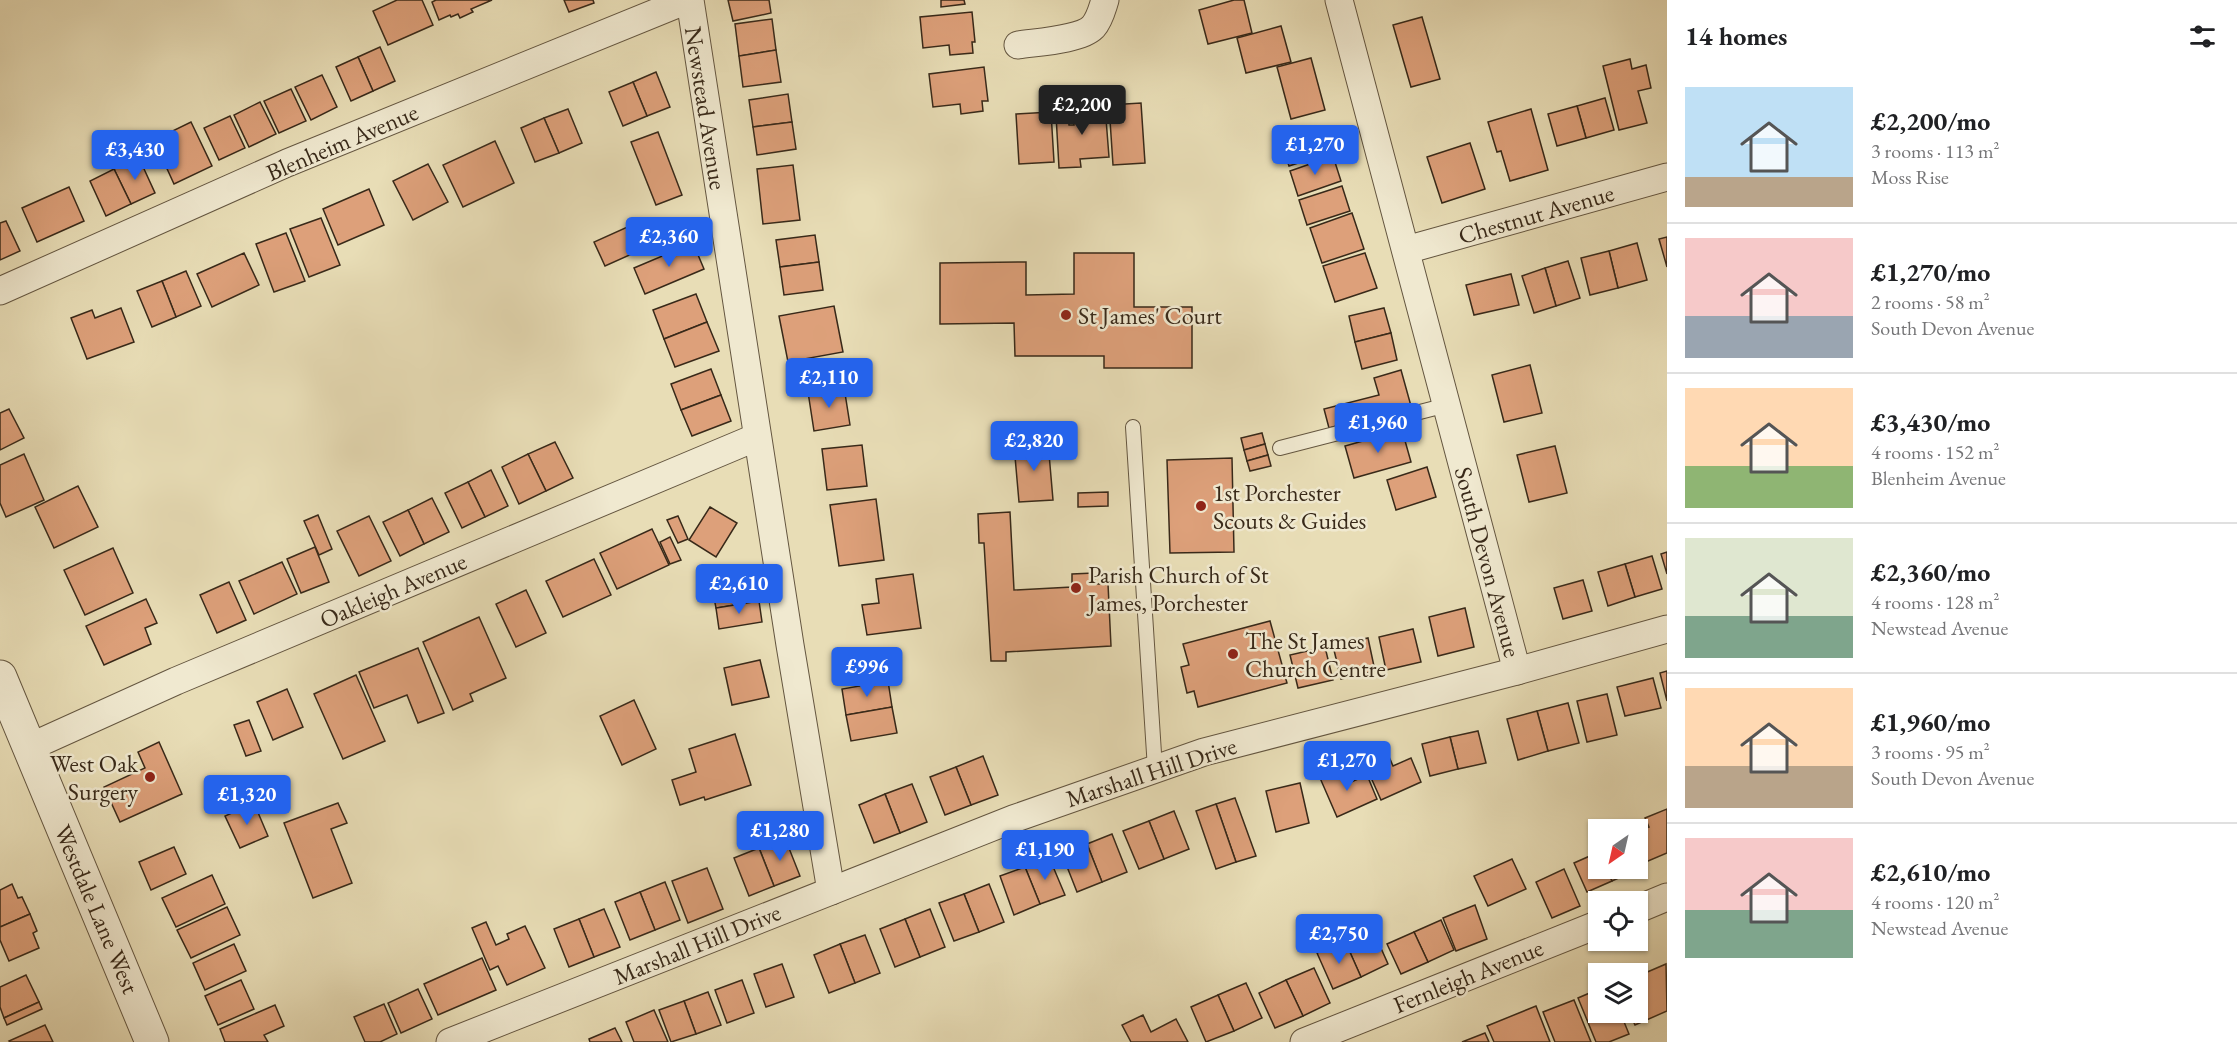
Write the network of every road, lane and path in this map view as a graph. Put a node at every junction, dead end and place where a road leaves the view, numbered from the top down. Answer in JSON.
{"nodes":[{"id":1,"x":688,"y":0,"type":"edge"},
{"id":2,"x":1105,"y":0,"type":"edge"},
{"id":3,"x":1339,"y":0,"type":"edge"},
{"id":4,"x":1018,"y":45,"type":"dead end"},
{"id":5,"x":1667,"y":177,"type":"edge"},
{"id":6,"x":1406,"y":250,"type":"junction"},
{"id":7,"x":0,"y":291,"type":"edge"},
{"id":8,"x":1447,"y":405,"type":"junction"},
{"id":9,"x":1133,"y":428,"type":"dead end"},
{"id":10,"x":757,"y":437,"type":"junction"},
{"id":11,"x":1280,"y":448,"type":"dead end"},
{"id":12,"x":1667,"y":629,"type":"edge"},
{"id":13,"x":1517,"y":671,"type":"junction"},
{"id":14,"x":0,"y":677,"type":"edge"},
{"id":15,"x":30,"y":747,"type":"junction"},
{"id":16,"x":1155,"y":769,"type":"junction"},
{"id":17,"x":831,"y":891,"type":"junction"},
{"id":18,"x":1667,"y":897,"type":"edge"},
{"id":19,"x":1648,"y":905,"type":"edge"},
{"id":20,"x":1588,"y":928,"type":"edge"},
{"id":21,"x":152,"y":1042,"type":"edge"},
{"id":22,"x":450,"y":1042,"type":"edge"},
{"id":23,"x":1304,"y":1042,"type":"edge"}],
"edges":[{"from":1,"to":7,"type":"street","name":"Blenheim Avenue"},
{"from":1,"to":10,"type":"street","name":"Newstead Avenue"},
{"from":2,"to":4,"type":"street"},
{"from":3,"to":6,"type":"street","name":"South Devon Avenue"},
{"from":5,"to":6,"type":"street","name":"Chestnut Avenue"},
{"from":6,"to":8,"type":"street","name":"South Devon Avenue"},
{"from":8,"to":11,"type":"lane"},
{"from":8,"to":13,"type":"street","name":"South Devon Avenue"},
{"from":9,"to":16,"type":"lane"},
{"from":10,"to":15,"type":"street","name":"Oakleigh Avenue"},
{"from":10,"to":17,"type":"street","name":"Newstead Avenue"},
{"from":12,"to":13,"type":"street","name":"Marshall Hill Drive"},
{"from":13,"to":16,"type":"street","name":"Marshall Hill Drive"},
{"from":14,"to":15,"type":"street","name":"Westdale Lane West"},
{"from":15,"to":21,"type":"street","name":"Westdale Lane West"},
{"from":16,"to":17,"type":"street","name":"Marshall Hill Drive"},
{"from":17,"to":22,"type":"street","name":"Marshall Hill Drive"},
{"from":18,"to":19,"type":"street"},
{"from":20,"to":23,"type":"street","name":"Fernleigh Avenue"}]}
